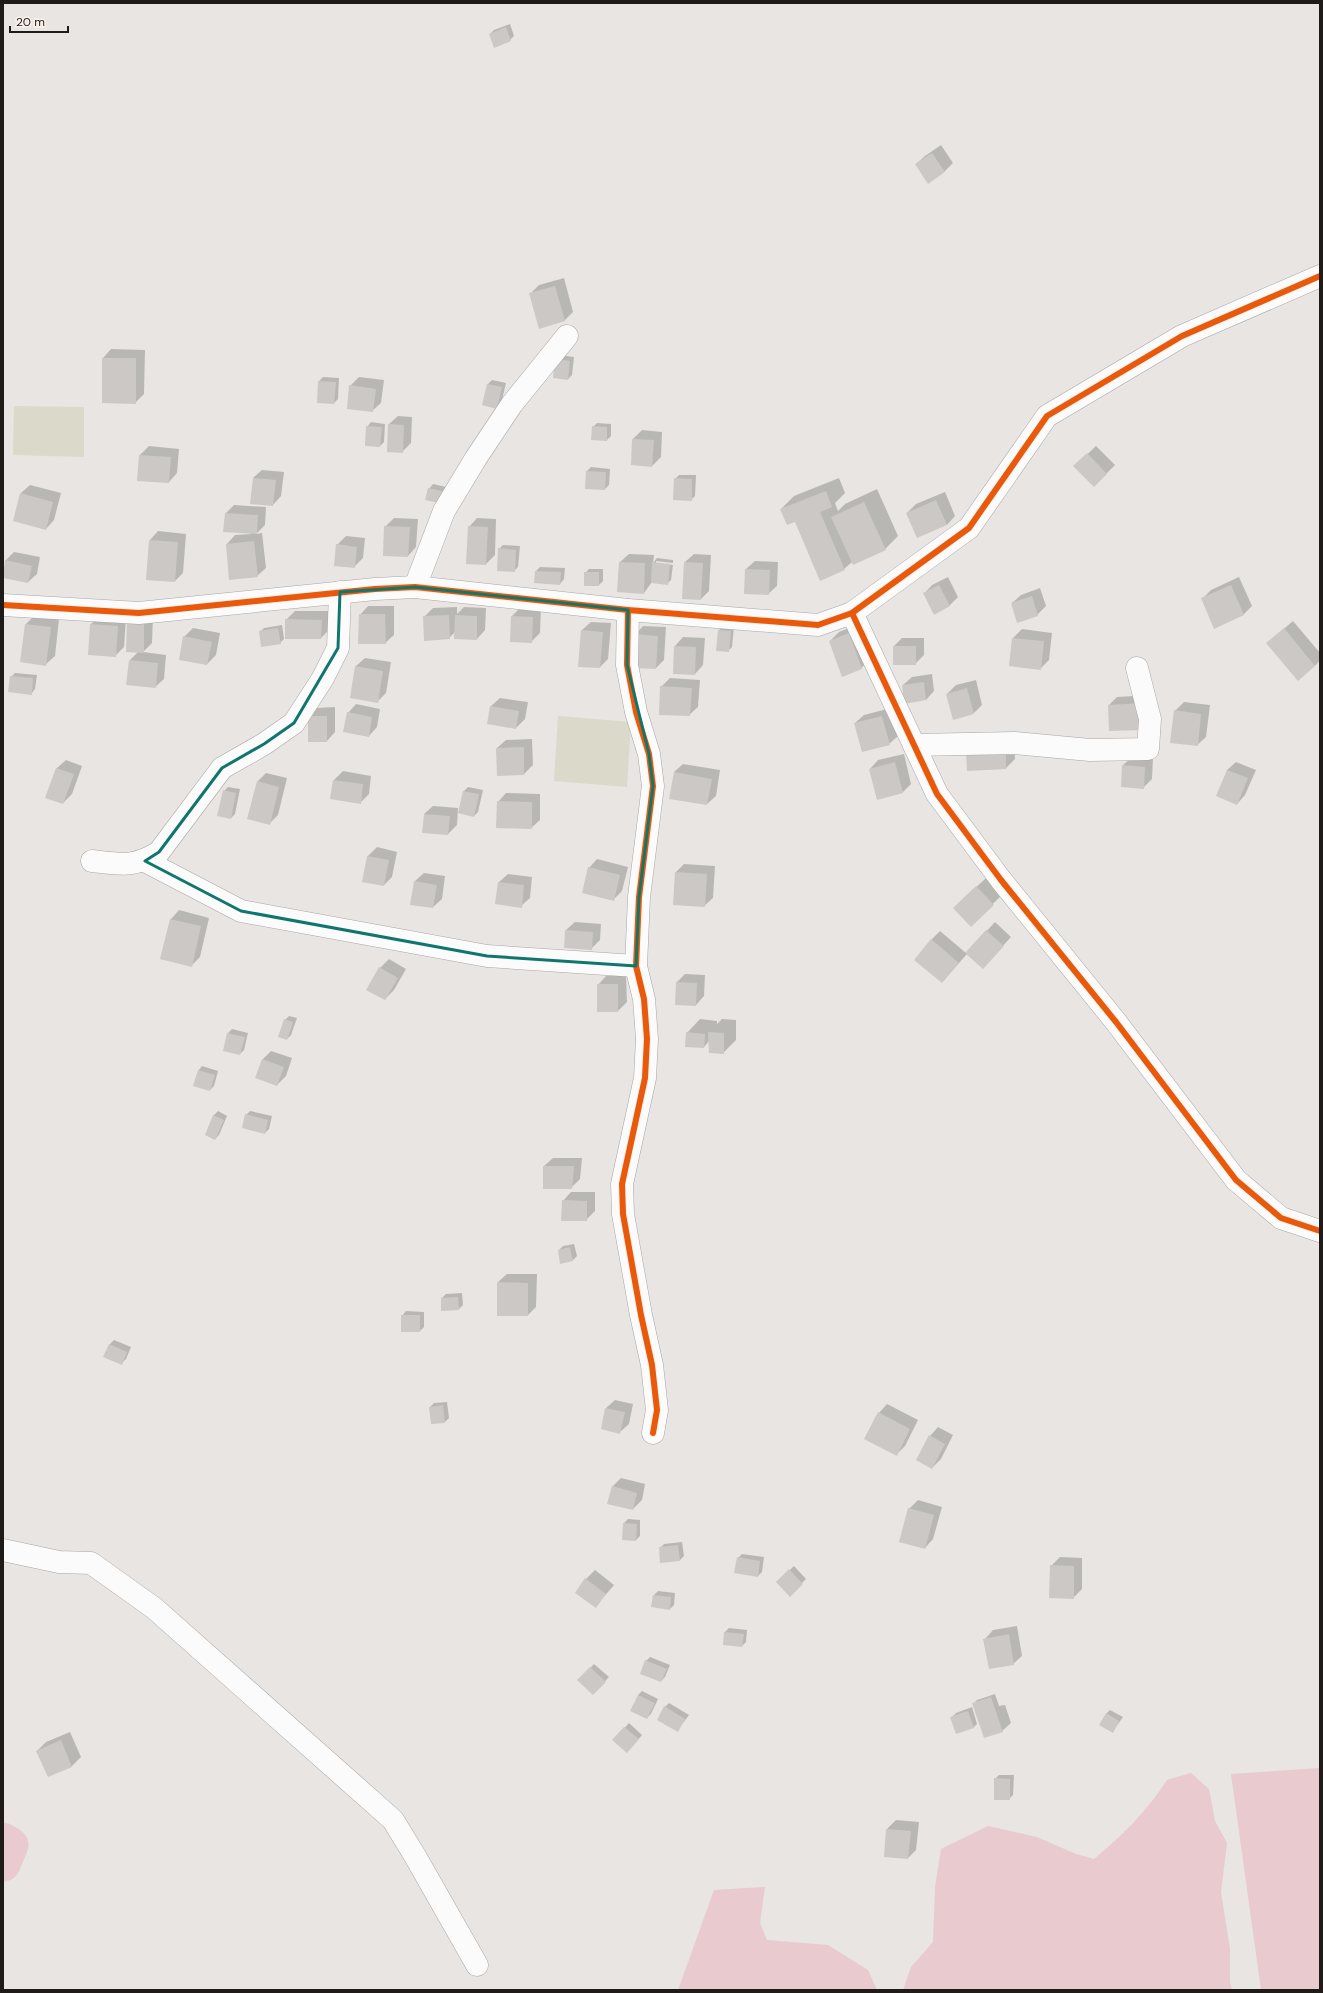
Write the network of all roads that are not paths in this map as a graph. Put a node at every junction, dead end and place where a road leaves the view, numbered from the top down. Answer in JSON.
{"nodes":[{"id":1,"x":1320,"y":276,"type":"edge"},
{"id":2,"x":567,"y":336,"type":"dead end"},
{"id":3,"x":415,"y":587,"type":"junction"},
{"id":4,"x":340,"y":592,"type":"junction"},
{"id":5,"x":3,"y":605,"type":"edge"},
{"id":6,"x":628,"y":610,"type":"junction"},
{"id":7,"x":852,"y":613,"type":"junction"},
{"id":8,"x":1138,"y":668,"type":"dead end"},
{"id":9,"x":914,"y":745,"type":"junction"},
{"id":10,"x":92,"y":861,"type":"dead end"},
{"id":11,"x":145,"y":861,"type":"junction"},
{"id":12,"x":636,"y":966,"type":"junction"},
{"id":13,"x":1320,"y":1232,"type":"edge"},
{"id":14,"x":653,"y":1433,"type":"dead end"},
{"id":15,"x":3,"y":1550,"type":"edge"},
{"id":16,"x":477,"y":1965,"type":"dead end"}],
"edges":[{"from":1,"to":7,"type":"street"},
{"from":2,"to":3,"type":"street"},
{"from":3,"to":4,"type":"street"},
{"from":3,"to":6,"type":"street"},
{"from":4,"to":5,"type":"street"},
{"from":4,"to":11,"type":"street"},
{"from":6,"to":7,"type":"street"},
{"from":6,"to":12,"type":"street"},
{"from":7,"to":9,"type":"street"},
{"from":8,"to":9,"type":"street"},
{"from":9,"to":13,"type":"street"},
{"from":10,"to":11,"type":"street"},
{"from":11,"to":12,"type":"street"},
{"from":12,"to":14,"type":"street"},
{"from":15,"to":16,"type":"street"}]}
